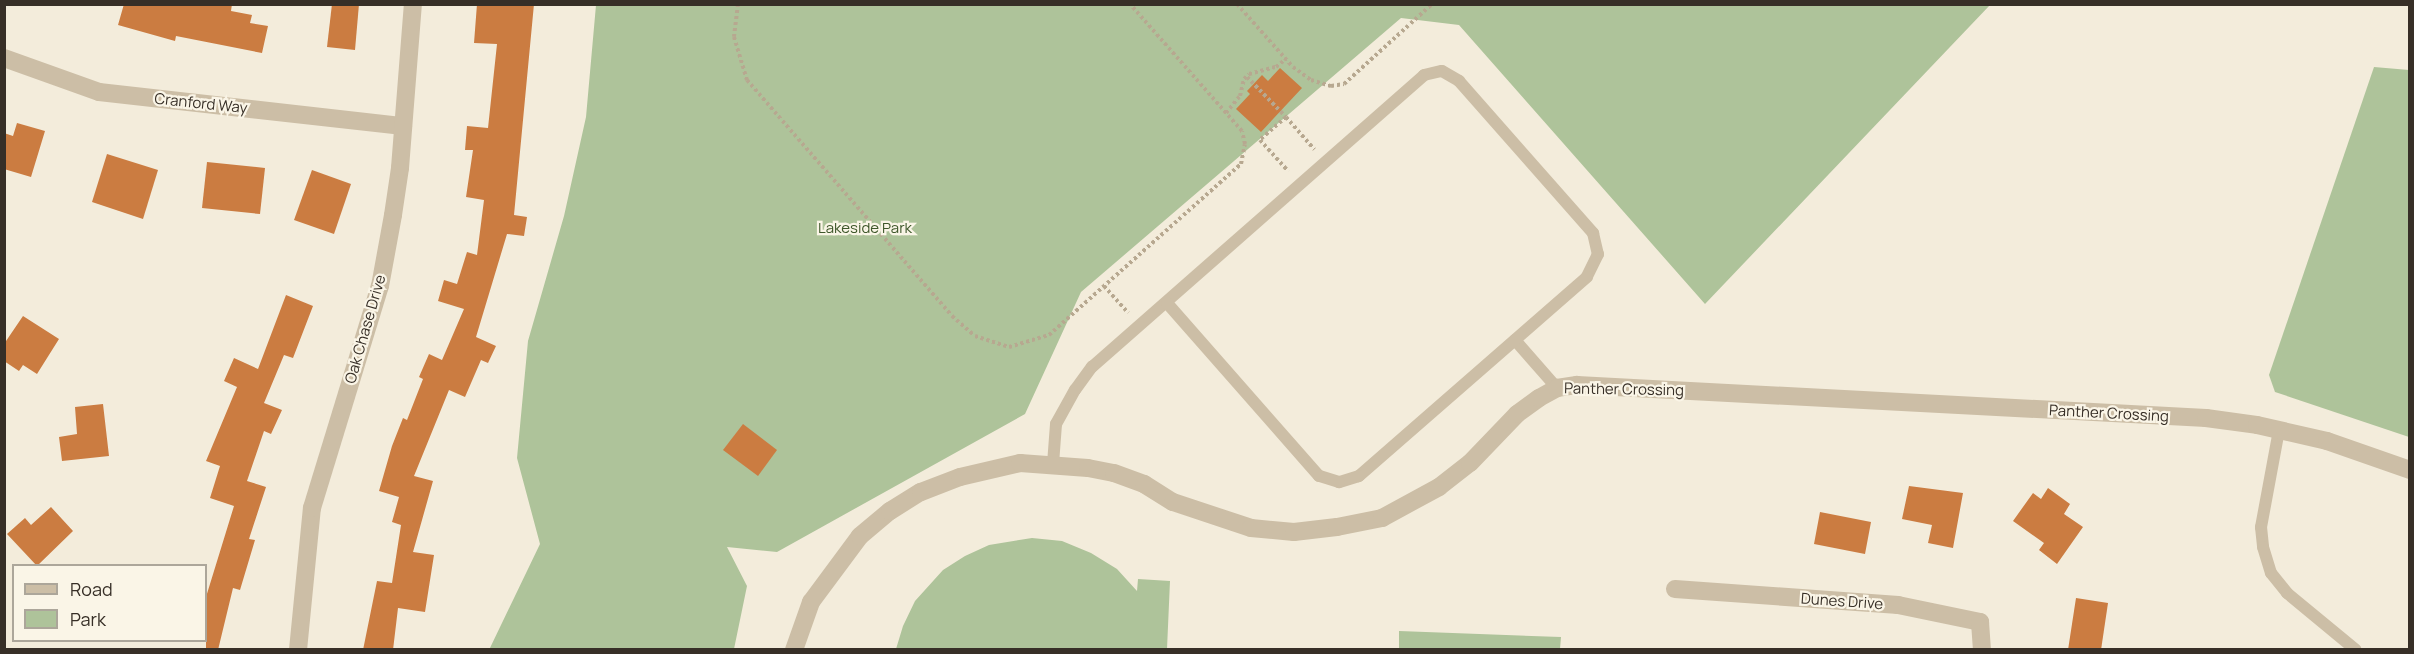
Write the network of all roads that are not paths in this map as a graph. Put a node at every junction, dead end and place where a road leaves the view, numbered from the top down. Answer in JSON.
{"nodes":[{"id":1,"x":413,"y":4,"type":"edge"},
{"id":2,"x":4,"y":58,"type":"edge"},
{"id":3,"x":403,"y":126,"type":"junction"},
{"id":4,"x":1167,"y":303,"type":"junction"},
{"id":5,"x":1515,"y":340,"type":"junction"},
{"id":6,"x":1557,"y":388,"type":"junction"},
{"id":7,"x":2278,"y":430,"type":"junction"},
{"id":8,"x":1053,"y":464,"type":"junction"},
{"id":9,"x":2409,"y":470,"type":"edge"},
{"id":10,"x":1675,"y":590,"type":"dead end"},
{"id":11,"x":298,"y":650,"type":"edge"},
{"id":12,"x":794,"y":650,"type":"edge"},
{"id":13,"x":1982,"y":650,"type":"edge"},
{"id":14,"x":2356,"y":650,"type":"edge"}],
"edges":[{"from":1,"to":3,"type":"street","name":"Oak Chase Drive"},
{"from":2,"to":3,"type":"street","name":"Cranford Way"},
{"from":3,"to":11,"type":"street","name":"Oak Chase Drive"},
{"from":4,"to":5,"type":"lane"},
{"from":4,"to":5,"type":"lane"},
{"from":4,"to":8,"type":"lane"},
{"from":5,"to":6,"type":"lane"},
{"from":6,"to":7,"type":"street","name":"Panther Crossing"},
{"from":6,"to":8,"type":"street","name":"Panther Crossing"},
{"from":7,"to":9,"type":"street","name":"Panther Crossing"},
{"from":7,"to":14,"type":"lane"},
{"from":8,"to":12,"type":"street","name":"Panther Crossing"},
{"from":10,"to":13,"type":"street","name":"Dunes Drive"}]}
